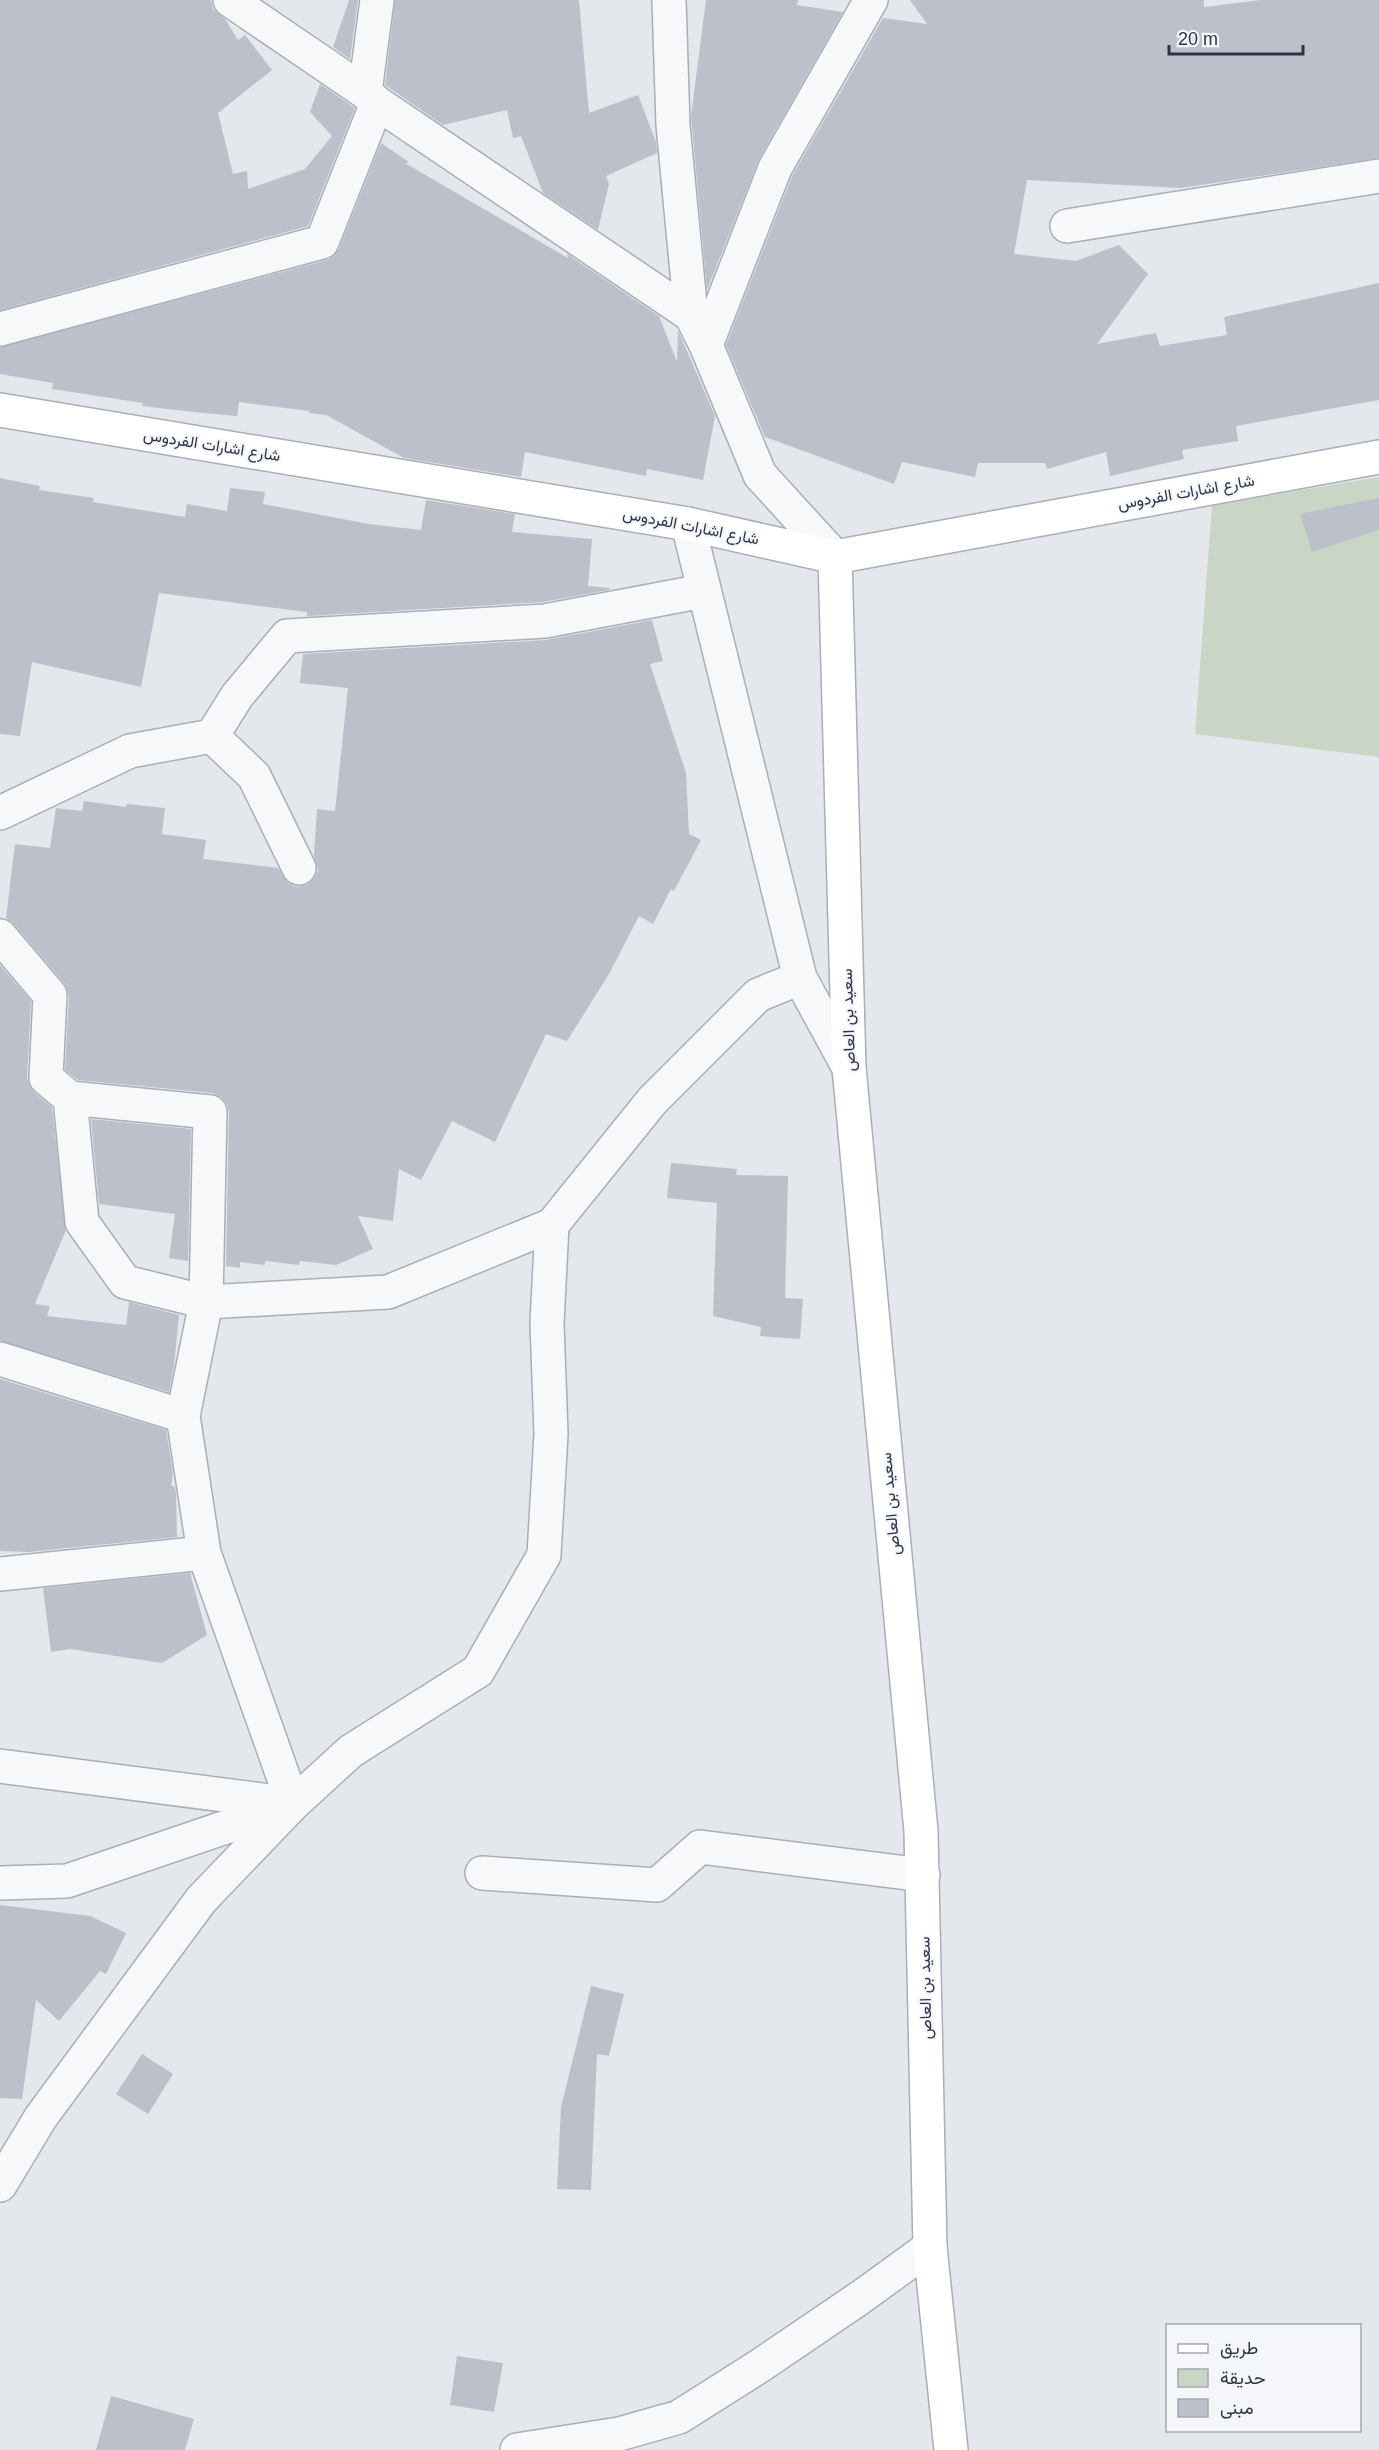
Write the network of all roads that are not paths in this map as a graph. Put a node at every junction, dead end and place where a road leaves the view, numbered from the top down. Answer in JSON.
{"nodes":[{"id":1,"x":230,"y":0,"type":"edge"},
{"id":2,"x":377,"y":0,"type":"edge"},
{"id":3,"x":669,"y":0,"type":"edge"},
{"id":4,"x":871,"y":0,"type":"edge"},
{"id":5,"x":371,"y":98,"type":"junction"},
{"id":6,"x":1379,"y":177,"type":"edge"},
{"id":7,"x":1067,"y":226,"type":"dead end"},
{"id":8,"x":692,"y":315,"type":"junction"},
{"id":9,"x":0,"y":329,"type":"edge"},
{"id":10,"x":706,"y":345,"type":"junction"},
{"id":11,"x":0,"y":410,"type":"edge"},
{"id":12,"x":1379,"y":457,"type":"edge"},
{"id":13,"x":688,"y":524,"type":"junction"},
{"id":14,"x":835,"y":557,"type":"junction"},
{"id":15,"x":703,"y":591,"type":"junction"},
{"id":16,"x":212,"y":735,"type":"junction"},
{"id":17,"x":0,"y":813,"type":"edge"},
{"id":18,"x":299,"y":867,"type":"dead end"},
{"id":19,"x":0,"y":936,"type":"edge"},
{"id":20,"x":800,"y":978,"type":"junction"},
{"id":21,"x":849,"y":1068,"type":"junction"},
{"id":22,"x":70,"y":1098,"type":"junction"},
{"id":23,"x":552,"y":1225,"type":"junction"},
{"id":24,"x":206,"y":1302,"type":"junction"},
{"id":25,"x":0,"y":1359,"type":"edge"},
{"id":26,"x":183,"y":1416,"type":"junction"},
{"id":27,"x":204,"y":1553,"type":"junction"},
{"id":28,"x":0,"y":1574,"type":"edge"},
{"id":29,"x":0,"y":1766,"type":"edge"},
{"id":30,"x":293,"y":1804,"type":"junction"},
{"id":31,"x":482,"y":1873,"type":"dead end"},
{"id":32,"x":923,"y":1875,"type":"junction"},
{"id":33,"x":0,"y":1882,"type":"edge"},
{"id":34,"x":0,"y":2185,"type":"edge"},
{"id":35,"x":930,"y":2247,"type":"junction"},
{"id":36,"x":517,"y":2450,"type":"edge"},
{"id":37,"x":951,"y":2450,"type":"edge"}],
"edges":[{"from":1,"to":5,"type":"street"},
{"from":2,"to":5,"type":"street"},
{"from":3,"to":8,"type":"street"},
{"from":4,"to":10,"type":"street"},
{"from":5,"to":8,"type":"street"},
{"from":5,"to":9,"type":"street"},
{"from":6,"to":7,"type":"street"},
{"from":8,"to":10,"type":"street"},
{"from":10,"to":14,"type":"street"},
{"from":11,"to":13,"type":"main road","name":"شارع اشارات الفردوس"},
{"from":12,"to":14,"type":"main road","name":"شارع اشارات الفردوس"},
{"from":13,"to":14,"type":"main road","name":"شارع اشارات الفردوس"},
{"from":13,"to":15,"type":"street"},
{"from":14,"to":21,"type":"main road","name":"سعيد بن العاص"},
{"from":15,"to":16,"type":"street"},
{"from":15,"to":20,"type":"street"},
{"from":16,"to":17,"type":"street"},
{"from":16,"to":18,"type":"street"},
{"from":19,"to":22,"type":"street"},
{"from":20,"to":21,"type":"street"},
{"from":20,"to":23,"type":"street"},
{"from":21,"to":32,"type":"main road","name":"سعيد بن العاص"},
{"from":22,"to":24,"type":"street"},
{"from":22,"to":24,"type":"street"},
{"from":23,"to":24,"type":"street"},
{"from":23,"to":30,"type":"street"},
{"from":24,"to":26,"type":"street"},
{"from":25,"to":26,"type":"street"},
{"from":26,"to":27,"type":"street"},
{"from":27,"to":28,"type":"street"},
{"from":27,"to":30,"type":"street"},
{"from":29,"to":30,"type":"street"},
{"from":30,"to":33,"type":"street"},
{"from":30,"to":34,"type":"street"},
{"from":31,"to":32,"type":"street"},
{"from":32,"to":35,"type":"main road","name":"سعيد بن العاص"},
{"from":35,"to":36,"type":"street"},
{"from":35,"to":37,"type":"main road","name":"سعيد بن العاص"}]}
